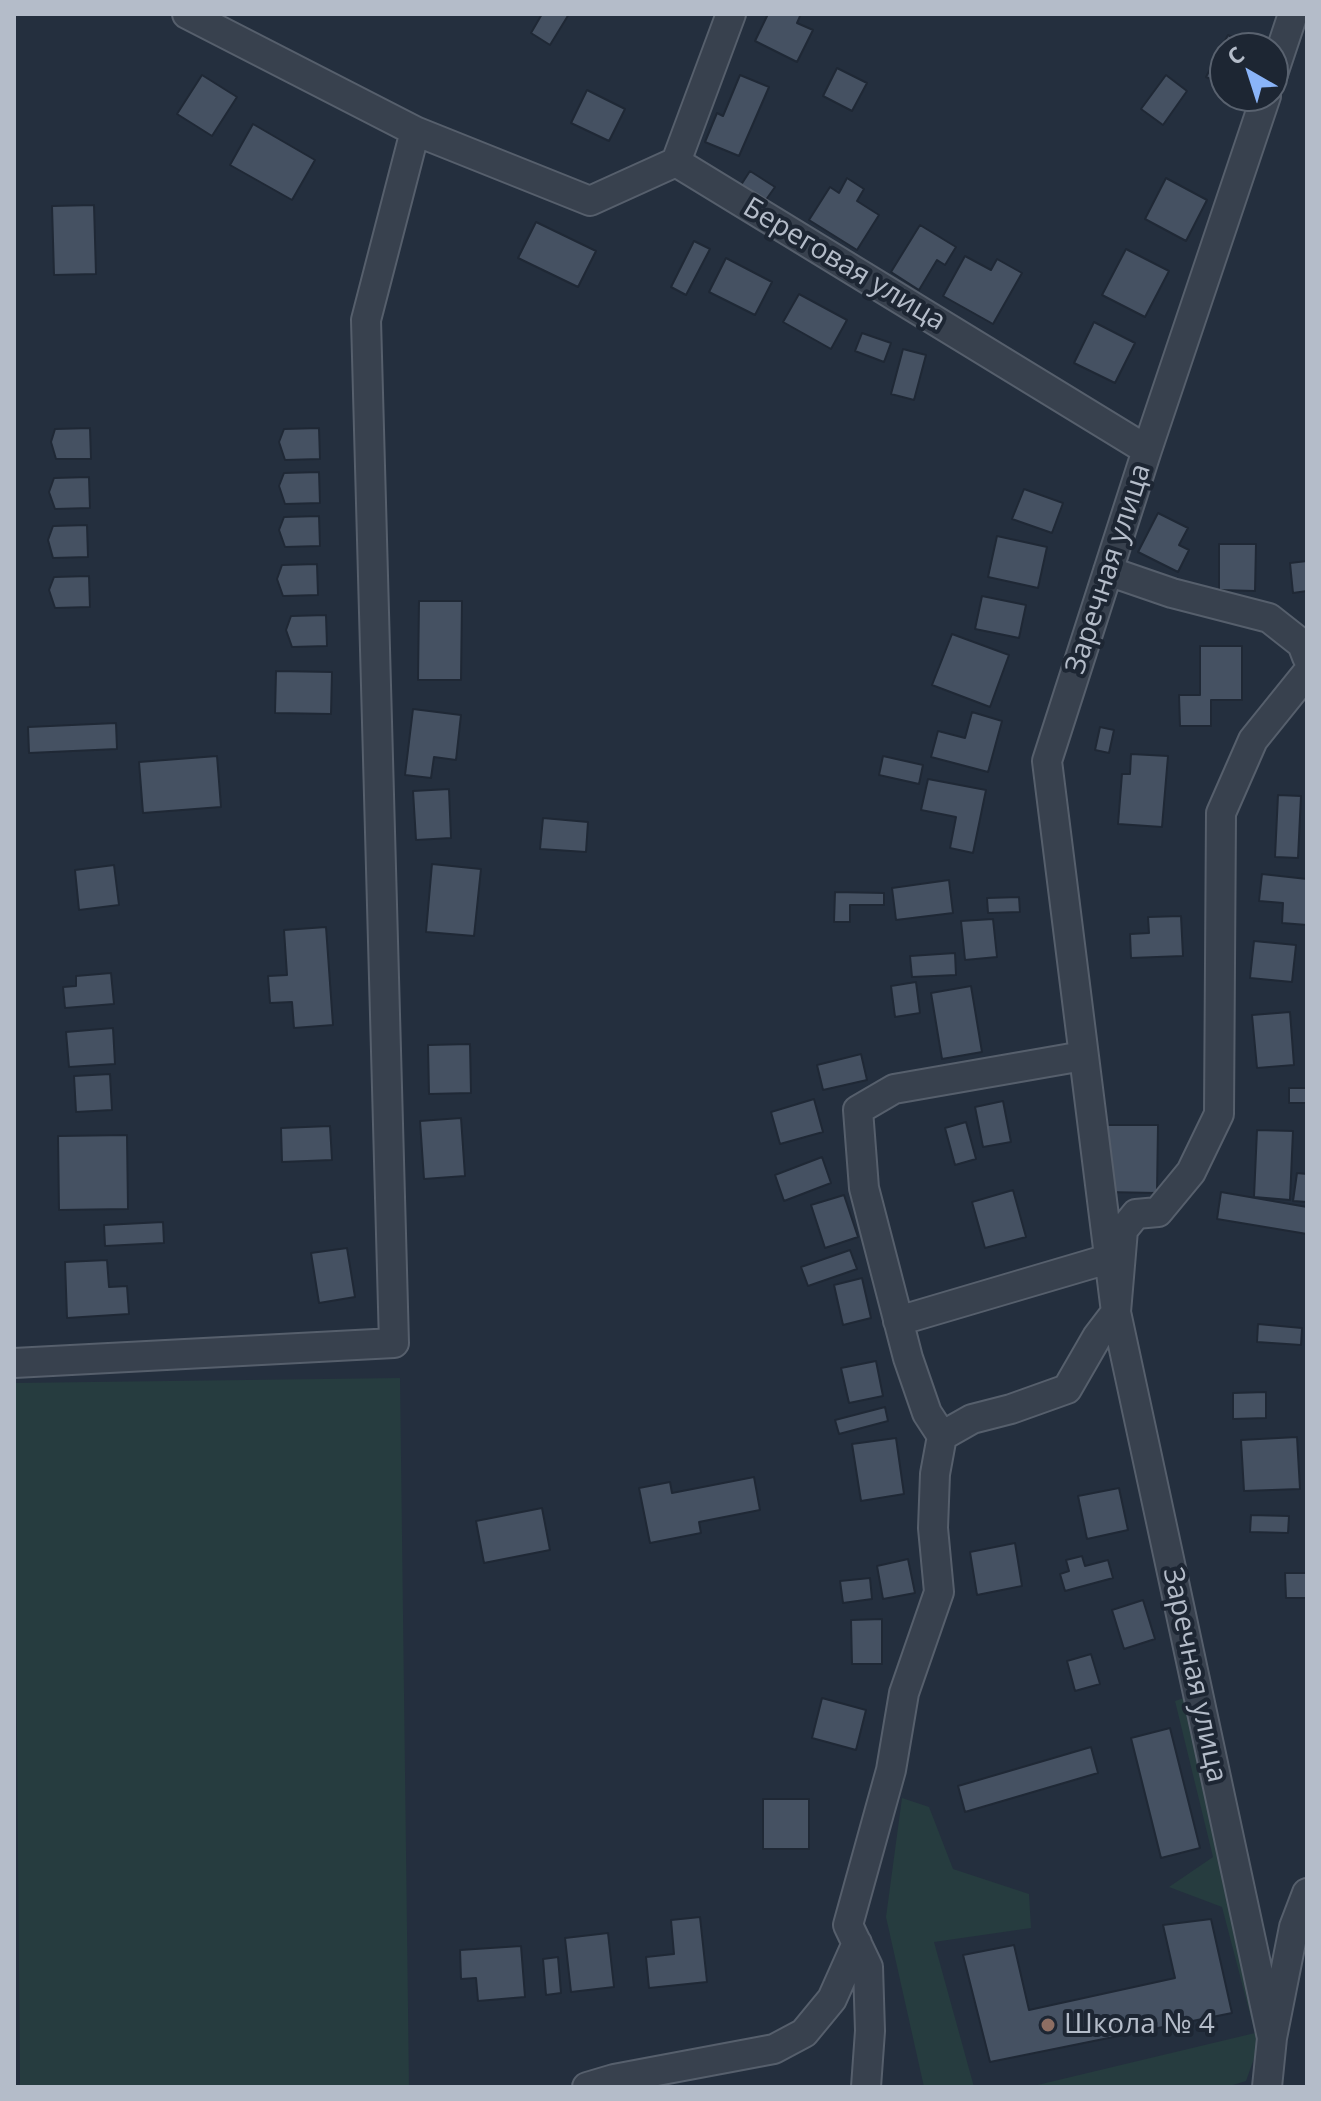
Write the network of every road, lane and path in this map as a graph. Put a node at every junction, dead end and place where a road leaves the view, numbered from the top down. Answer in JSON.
{"nodes":[{"id":1,"x":187,"y":14,"type":"edge"},
{"id":2,"x":731,"y":14,"type":"edge"},
{"id":3,"x":1261,"y":112,"type":"edge"},
{"id":4,"x":415,"y":131,"type":"junction"},
{"id":5,"x":676,"y":162,"type":"junction"},
{"id":6,"x":1147,"y":450,"type":"junction"},
{"id":7,"x":1108,"y":571,"type":"junction"},
{"id":8,"x":1307,"y":657,"type":"edge"},
{"id":9,"x":1307,"y":673,"type":"edge"},
{"id":10,"x":1083,"y":1056,"type":"junction"},
{"id":11,"x":1108,"y":1259,"type":"junction"},
{"id":12,"x":1116,"y":1312,"type":"junction"},
{"id":13,"x":898,"y":1321,"type":"junction"},
{"id":14,"x":14,"y":1363,"type":"edge"},
{"id":15,"x":942,"y":1436,"type":"junction"},
{"id":16,"x":1307,"y":1893,"type":"edge"},
{"id":17,"x":857,"y":1943,"type":"junction"},
{"id":18,"x":1272,"y":2038,"type":"junction"},
{"id":19,"x":587,"y":2087,"type":"edge"},
{"id":20,"x":866,"y":2087,"type":"edge"},
{"id":21,"x":1267,"y":2087,"type":"edge"}],
"edges":[{"from":1,"to":4,"type":"street"},
{"from":2,"to":5,"type":"street"},
{"from":3,"to":6,"type":"street","name":"Заречная улица"},
{"from":4,"to":5,"type":"street"},
{"from":4,"to":14,"type":"street"},
{"from":5,"to":6,"type":"street","name":"Береговая улица"},
{"from":6,"to":7,"type":"street","name":"Заречная улица"},
{"from":7,"to":8,"type":"street"},
{"from":7,"to":10,"type":"street","name":"Заречная улица"},
{"from":9,"to":12,"type":"street","name":"Заречная улица"},
{"from":10,"to":11,"type":"street","name":"Заречная улица"},
{"from":10,"to":13,"type":"street"},
{"from":11,"to":12,"type":"street","name":"Заречная улица"},
{"from":11,"to":13,"type":"street"},
{"from":12,"to":15,"type":"street"},
{"from":12,"to":18,"type":"street","name":"Заречная улица"},
{"from":13,"to":15,"type":"street"},
{"from":15,"to":17,"type":"street"},
{"from":16,"to":18,"type":"street","name":"Заречная улица"},
{"from":17,"to":19,"type":"street"},
{"from":17,"to":20,"type":"street"},
{"from":18,"to":21,"type":"street","name":"Заречная улица"}]}
